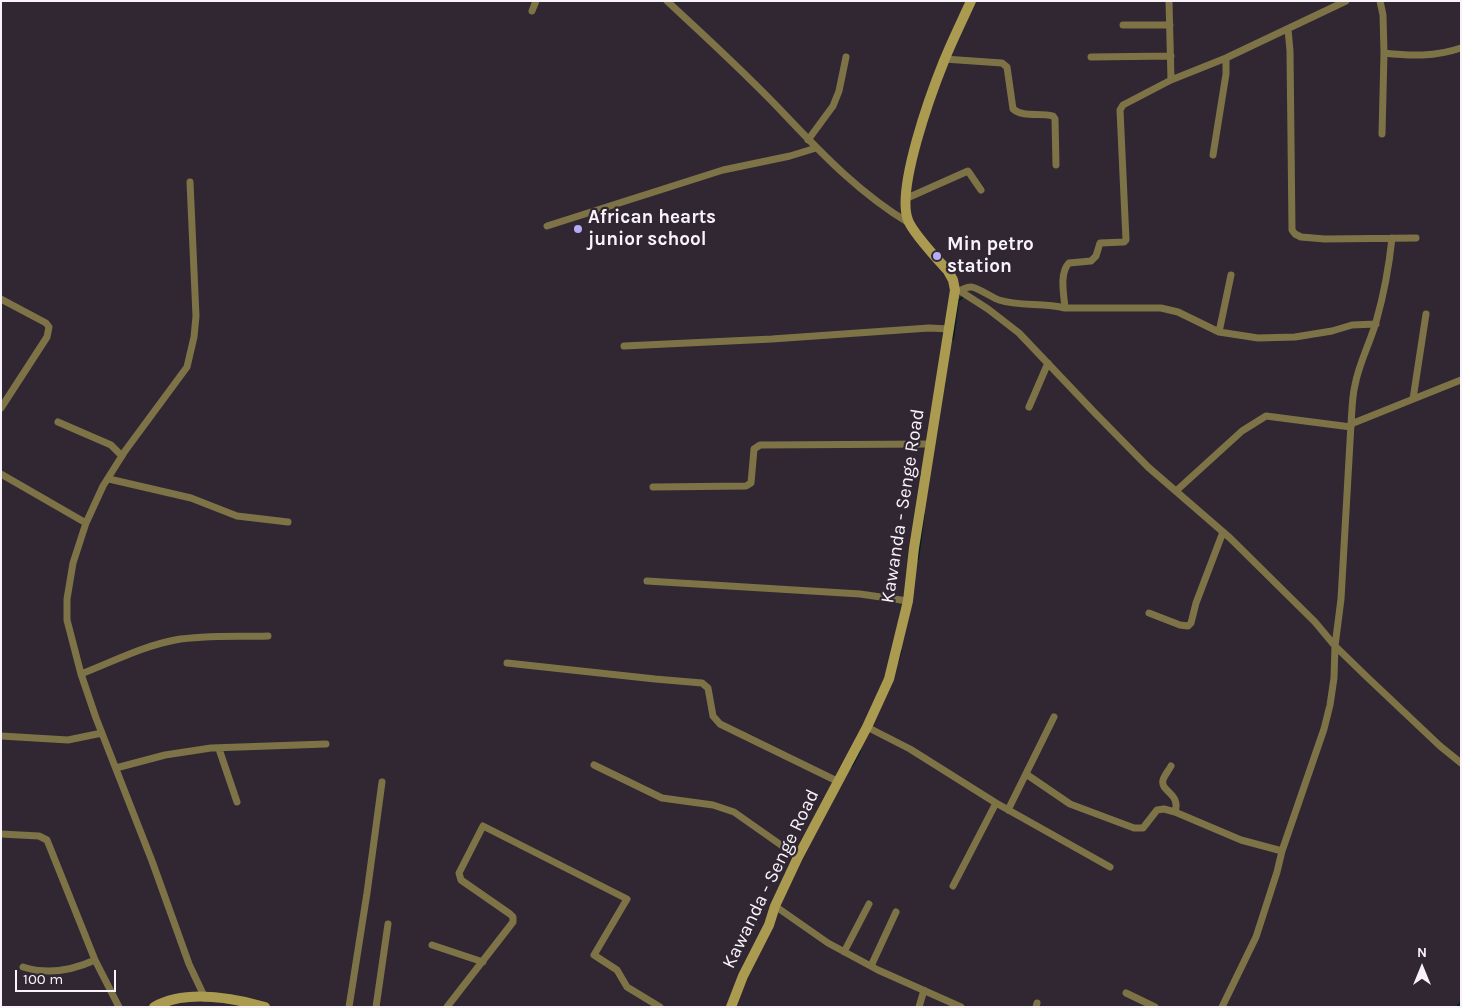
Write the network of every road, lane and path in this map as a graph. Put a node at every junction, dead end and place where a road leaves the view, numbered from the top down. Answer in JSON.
{"nodes":[{"id":1,"x":536,"y":1,"type":"edge"},
{"id":2,"x":667,"y":1,"type":"edge"},
{"id":3,"x":971,"y":1,"type":"edge"},
{"id":4,"x":1169,"y":1,"type":"edge"},
{"id":5,"x":1346,"y":1,"type":"edge"},
{"id":6,"x":1380,"y":1,"type":"edge"},
{"id":7,"x":532,"y":11,"type":"dead end"},
{"id":8,"x":1122,"y":25,"type":"dead end"},
{"id":9,"x":1170,"y":25,"type":"junction"},
{"id":10,"x":1288,"y":29,"type":"junction"},
{"id":11,"x":1461,"y":48,"type":"edge"},
{"id":12,"x":1384,"y":53,"type":"junction"},
{"id":13,"x":1171,"y":56,"type":"junction"},
{"id":14,"x":846,"y":57,"type":"dead end"},
{"id":15,"x":1091,"y":57,"type":"dead end"},
{"id":16,"x":1226,"y":58,"type":"junction"},
{"id":17,"x":944,"y":59,"type":"junction"},
{"id":18,"x":1171,"y":80,"type":"junction"},
{"id":19,"x":1382,"y":134,"type":"dead end"},
{"id":20,"x":808,"y":140,"type":"junction"},
{"id":21,"x":816,"y":148,"type":"junction"},
{"id":22,"x":1213,"y":155,"type":"dead end"},
{"id":23,"x":1056,"y":165,"type":"dead end"},
{"id":24,"x":190,"y":182,"type":"dead end"},
{"id":25,"x":981,"y":190,"type":"dead end"},
{"id":26,"x":906,"y":199,"type":"junction"},
{"id":27,"x":909,"y":223,"type":"junction"},
{"id":28,"x":547,"y":226,"type":"dead end"},
{"id":29,"x":1392,"y":238,"type":"junction"},
{"id":30,"x":1416,"y":238,"type":"dead end"},
{"id":31,"x":1231,"y":275,"type":"dead end"},
{"id":32,"x":957,"y":290,"type":"junction"},
{"id":33,"x":1,"y":299,"type":"edge"},
{"id":34,"x":1065,"y":308,"type":"junction"},
{"id":35,"x":1426,"y":314,"type":"dead end"},
{"id":36,"x":1376,"y":324,"type":"junction"},
{"id":37,"x":950,"y":329,"type":"junction"},
{"id":38,"x":1219,"y":332,"type":"junction"},
{"id":39,"x":624,"y":346,"type":"dead end"},
{"id":40,"x":1048,"y":363,"type":"junction"},
{"id":41,"x":1461,"y":380,"type":"edge"},
{"id":42,"x":1414,"y":399,"type":"junction"},
{"id":43,"x":1029,"y":407,"type":"dead end"},
{"id":44,"x":1,"y":408,"type":"edge"},
{"id":45,"x":58,"y":422,"type":"dead end"},
{"id":46,"x":1351,"y":425,"type":"junction"},
{"id":47,"x":930,"y":444,"type":"junction"},
{"id":48,"x":122,"y":456,"type":"junction"},
{"id":49,"x":1,"y":474,"type":"edge"},
{"id":50,"x":109,"y":478,"type":"junction"},
{"id":51,"x":653,"y":487,"type":"dead end"},
{"id":52,"x":1176,"y":491,"type":"junction"},
{"id":53,"x":288,"y":522,"type":"dead end"},
{"id":54,"x":86,"y":523,"type":"junction"},
{"id":55,"x":1223,"y":532,"type":"junction"},
{"id":56,"x":647,"y":581,"type":"dead end"},
{"id":57,"x":908,"y":601,"type":"junction"},
{"id":58,"x":1148,"y":613,"type":"dead end"},
{"id":59,"x":268,"y":636,"type":"dead end"},
{"id":60,"x":1336,"y":646,"type":"junction"},
{"id":61,"x":507,"y":663,"type":"dead end"},
{"id":62,"x":81,"y":674,"type":"junction"},
{"id":63,"x":1054,"y":717,"type":"dead end"},
{"id":64,"x":867,"y":727,"type":"junction"},
{"id":65,"x":102,"y":733,"type":"junction"},
{"id":66,"x":1,"y":736,"type":"edge"},
{"id":67,"x":326,"y":744,"type":"dead end"},
{"id":68,"x":219,"y":749,"type":"junction"},
{"id":69,"x":1461,"y":763,"type":"edge"},
{"id":70,"x":594,"y":765,"type":"dead end"},
{"id":71,"x":1171,"y":766,"type":"dead end"},
{"id":72,"x":116,"y":768,"type":"junction"},
{"id":73,"x":1026,"y":774,"type":"junction"},
{"id":74,"x":382,"y":782,"type":"dead end"},
{"id":75,"x":839,"y":782,"type":"junction"},
{"id":76,"x":237,"y":802,"type":"dead end"},
{"id":77,"x":996,"y":803,"type":"junction"},
{"id":78,"x":1008,"y":810,"type":"junction"},
{"id":79,"x":1176,"y":812,"type":"junction"},
{"id":80,"x":1,"y":834,"type":"edge"},
{"id":81,"x":1282,"y":851,"type":"junction"},
{"id":82,"x":798,"y":857,"type":"junction"},
{"id":83,"x":1110,"y":867,"type":"dead end"},
{"id":84,"x":953,"y":886,"type":"dead end"},
{"id":85,"x":868,"y":904,"type":"dead end"},
{"id":86,"x":776,"y":906,"type":"junction"},
{"id":87,"x":896,"y":912,"type":"dead end"},
{"id":88,"x":388,"y":924,"type":"dead end"},
{"id":89,"x":432,"y":945,"type":"dead end"},
{"id":90,"x":844,"y":952,"type":"junction"},
{"id":91,"x":95,"y":960,"type":"junction"},
{"id":92,"x":483,"y":962,"type":"junction"},
{"id":93,"x":871,"y":966,"type":"junction"},
{"id":94,"x":22,"y":967,"type":"dead end"},
{"id":95,"x":924,"y":990,"type":"junction"},
{"id":96,"x":1126,"y":993,"type":"dead end"},
{"id":97,"x":205,"y":998,"type":"junction"},
{"id":98,"x":158,"y":1006,"type":"edge"},
{"id":99,"x":119,"y":1007,"type":"edge"},
{"id":100,"x":265,"y":1007,"type":"edge"},
{"id":101,"x":349,"y":1007,"type":"edge"},
{"id":102,"x":376,"y":1007,"type":"edge"},
{"id":103,"x":447,"y":1007,"type":"edge"},
{"id":104,"x":660,"y":1007,"type":"edge"},
{"id":105,"x":730,"y":1007,"type":"edge"},
{"id":106,"x":919,"y":1007,"type":"edge"},
{"id":107,"x":961,"y":1007,"type":"edge"},
{"id":108,"x":1155,"y":1007,"type":"edge"},
{"id":109,"x":1222,"y":1007,"type":"edge"}],
"edges":[{"from":1,"to":7,"type":"street"},
{"from":2,"to":20,"type":"street"},
{"from":3,"to":17,"type":"street"},
{"from":4,"to":9,"type":"street"},
{"from":5,"to":10,"type":"street"},
{"from":6,"to":12,"type":"street"},
{"from":8,"to":9,"type":"street"},
{"from":9,"to":13,"type":"street"},
{"from":10,"to":16,"type":"street"},
{"from":10,"to":29,"type":"street"},
{"from":11,"to":12,"type":"street"},
{"from":12,"to":19,"type":"street"},
{"from":13,"to":15,"type":"street"},
{"from":13,"to":18,"type":"street"},
{"from":14,"to":20,"type":"street"},
{"from":16,"to":18,"type":"street"},
{"from":16,"to":22,"type":"street"},
{"from":17,"to":23,"type":"street"},
{"from":17,"to":26,"type":"street"},
{"from":18,"to":34,"type":"street"},
{"from":20,"to":21,"type":"street"},
{"from":21,"to":27,"type":"street"},
{"from":21,"to":28,"type":"street"},
{"from":24,"to":48,"type":"street"},
{"from":25,"to":26,"type":"street"},
{"from":26,"to":27,"type":"street"},
{"from":27,"to":32,"type":"street"},
{"from":29,"to":30,"type":"street"},
{"from":29,"to":36,"type":"street"},
{"from":31,"to":38,"type":"street"},
{"from":32,"to":34,"type":"street"},
{"from":32,"to":37,"type":"street","name":"Kawanda - Senge Road"},
{"from":32,"to":40,"type":"street"},
{"from":33,"to":44,"type":"street"},
{"from":34,"to":38,"type":"street"},
{"from":35,"to":42,"type":"street"},
{"from":36,"to":38,"type":"street"},
{"from":36,"to":46,"type":"street"},
{"from":37,"to":39,"type":"street"},
{"from":37,"to":47,"type":"street","name":"Kawanda - Senge Road"},
{"from":40,"to":43,"type":"street"},
{"from":40,"to":52,"type":"street"},
{"from":41,"to":42,"type":"street"},
{"from":42,"to":46,"type":"street"},
{"from":45,"to":48,"type":"street"},
{"from":46,"to":52,"type":"street"},
{"from":46,"to":60,"type":"street"},
{"from":47,"to":51,"type":"street"},
{"from":47,"to":57,"type":"street","name":"Kawanda - Senge Road"},
{"from":48,"to":50,"type":"street"},
{"from":49,"to":54,"type":"street"},
{"from":50,"to":53,"type":"street"},
{"from":50,"to":54,"type":"street"},
{"from":52,"to":55,"type":"street"},
{"from":54,"to":62,"type":"street"},
{"from":55,"to":58,"type":"street"},
{"from":55,"to":60,"type":"street"},
{"from":56,"to":57,"type":"street"},
{"from":57,"to":64,"type":"street","name":"Kawanda - Senge Road"},
{"from":59,"to":62,"type":"street"},
{"from":60,"to":69,"type":"street"},
{"from":60,"to":81,"type":"street"},
{"from":61,"to":75,"type":"street"},
{"from":62,"to":65,"type":"street"},
{"from":63,"to":73,"type":"street"},
{"from":64,"to":75,"type":"street","name":"Kawanda - Senge Road"},
{"from":64,"to":77,"type":"street"},
{"from":65,"to":66,"type":"street"},
{"from":65,"to":72,"type":"street"},
{"from":67,"to":68,"type":"street"},
{"from":68,"to":72,"type":"street"},
{"from":68,"to":76,"type":"street"},
{"from":70,"to":82,"type":"street"},
{"from":71,"to":79,"type":"street"},
{"from":72,"to":97,"type":"street"},
{"from":73,"to":78,"type":"street"},
{"from":73,"to":79,"type":"street"},
{"from":74,"to":101,"type":"street"},
{"from":75,"to":82,"type":"street","name":"Kawanda - Senge Road"},
{"from":77,"to":78,"type":"street"},
{"from":77,"to":84,"type":"street"},
{"from":78,"to":83,"type":"street"},
{"from":79,"to":81,"type":"street"},
{"from":80,"to":91,"type":"street"},
{"from":81,"to":109,"type":"street"},
{"from":82,"to":86,"type":"street","name":"Kawanda - Senge Road"},
{"from":85,"to":90,"type":"street"},
{"from":86,"to":90,"type":"street"},
{"from":86,"to":105,"type":"street","name":"Kawanda - Senge Road"},
{"from":87,"to":93,"type":"street"},
{"from":88,"to":102,"type":"street"},
{"from":89,"to":92,"type":"street"},
{"from":90,"to":93,"type":"street"},
{"from":91,"to":94,"type":"street"},
{"from":91,"to":99,"type":"street"},
{"from":92,"to":103,"type":"street"},
{"from":92,"to":104,"type":"street"},
{"from":93,"to":95,"type":"street"},
{"from":95,"to":106,"type":"street"},
{"from":95,"to":107,"type":"street"},
{"from":96,"to":108,"type":"street"},
{"from":97,"to":98,"type":"street"},
{"from":97,"to":100,"type":"street"}]}
